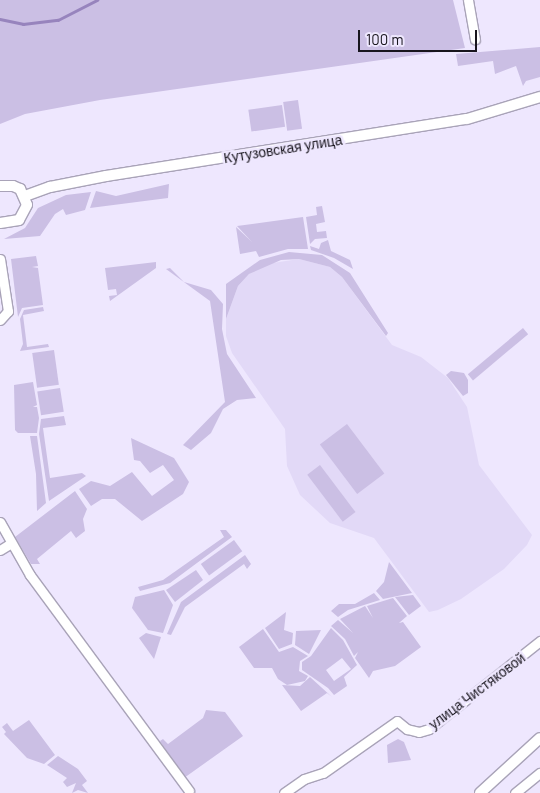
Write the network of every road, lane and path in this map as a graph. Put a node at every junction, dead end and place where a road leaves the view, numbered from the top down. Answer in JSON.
{"nodes":[{"id":1,"x":468,"y":0,"type":"edge"},
{"id":2,"x":475,"y":39,"type":"dead end"},
{"id":3,"x":540,"y":97,"type":"edge"},
{"id":4,"x":0,"y":186,"type":"edge"},
{"id":5,"x":25,"y":196,"type":"junction"},
{"id":6,"x":0,"y":225,"type":"edge"},
{"id":7,"x":0,"y":259,"type":"edge"},
{"id":8,"x":0,"y":320,"type":"edge"},
{"id":9,"x":0,"y":522,"type":"edge"},
{"id":10,"x":11,"y":543,"type":"junction"},
{"id":11,"x":0,"y":550,"type":"edge"},
{"id":12,"x":540,"y":641,"type":"edge"},
{"id":13,"x":540,"y":738,"type":"edge"},
{"id":14,"x":540,"y":773,"type":"edge"},
{"id":15,"x":189,"y":791,"type":"dead end"},
{"id":16,"x":284,"y":793,"type":"edge"},
{"id":17,"x":480,"y":793,"type":"edge"},
{"id":18,"x":515,"y":793,"type":"edge"}],
"edges":[{"from":1,"to":2,"type":"street"},
{"from":3,"to":5,"type":"street","name":"Кутузовская улица"},
{"from":4,"to":5,"type":"street"},
{"from":5,"to":6,"type":"street"},
{"from":7,"to":8,"type":"street"},
{"from":9,"to":10,"type":"street"},
{"from":10,"to":11,"type":"street"},
{"from":10,"to":15,"type":"street"},
{"from":12,"to":16,"type":"street","name":"улица Чистяковой"},
{"from":13,"to":17,"type":"street"},
{"from":14,"to":18,"type":"street"}]}
